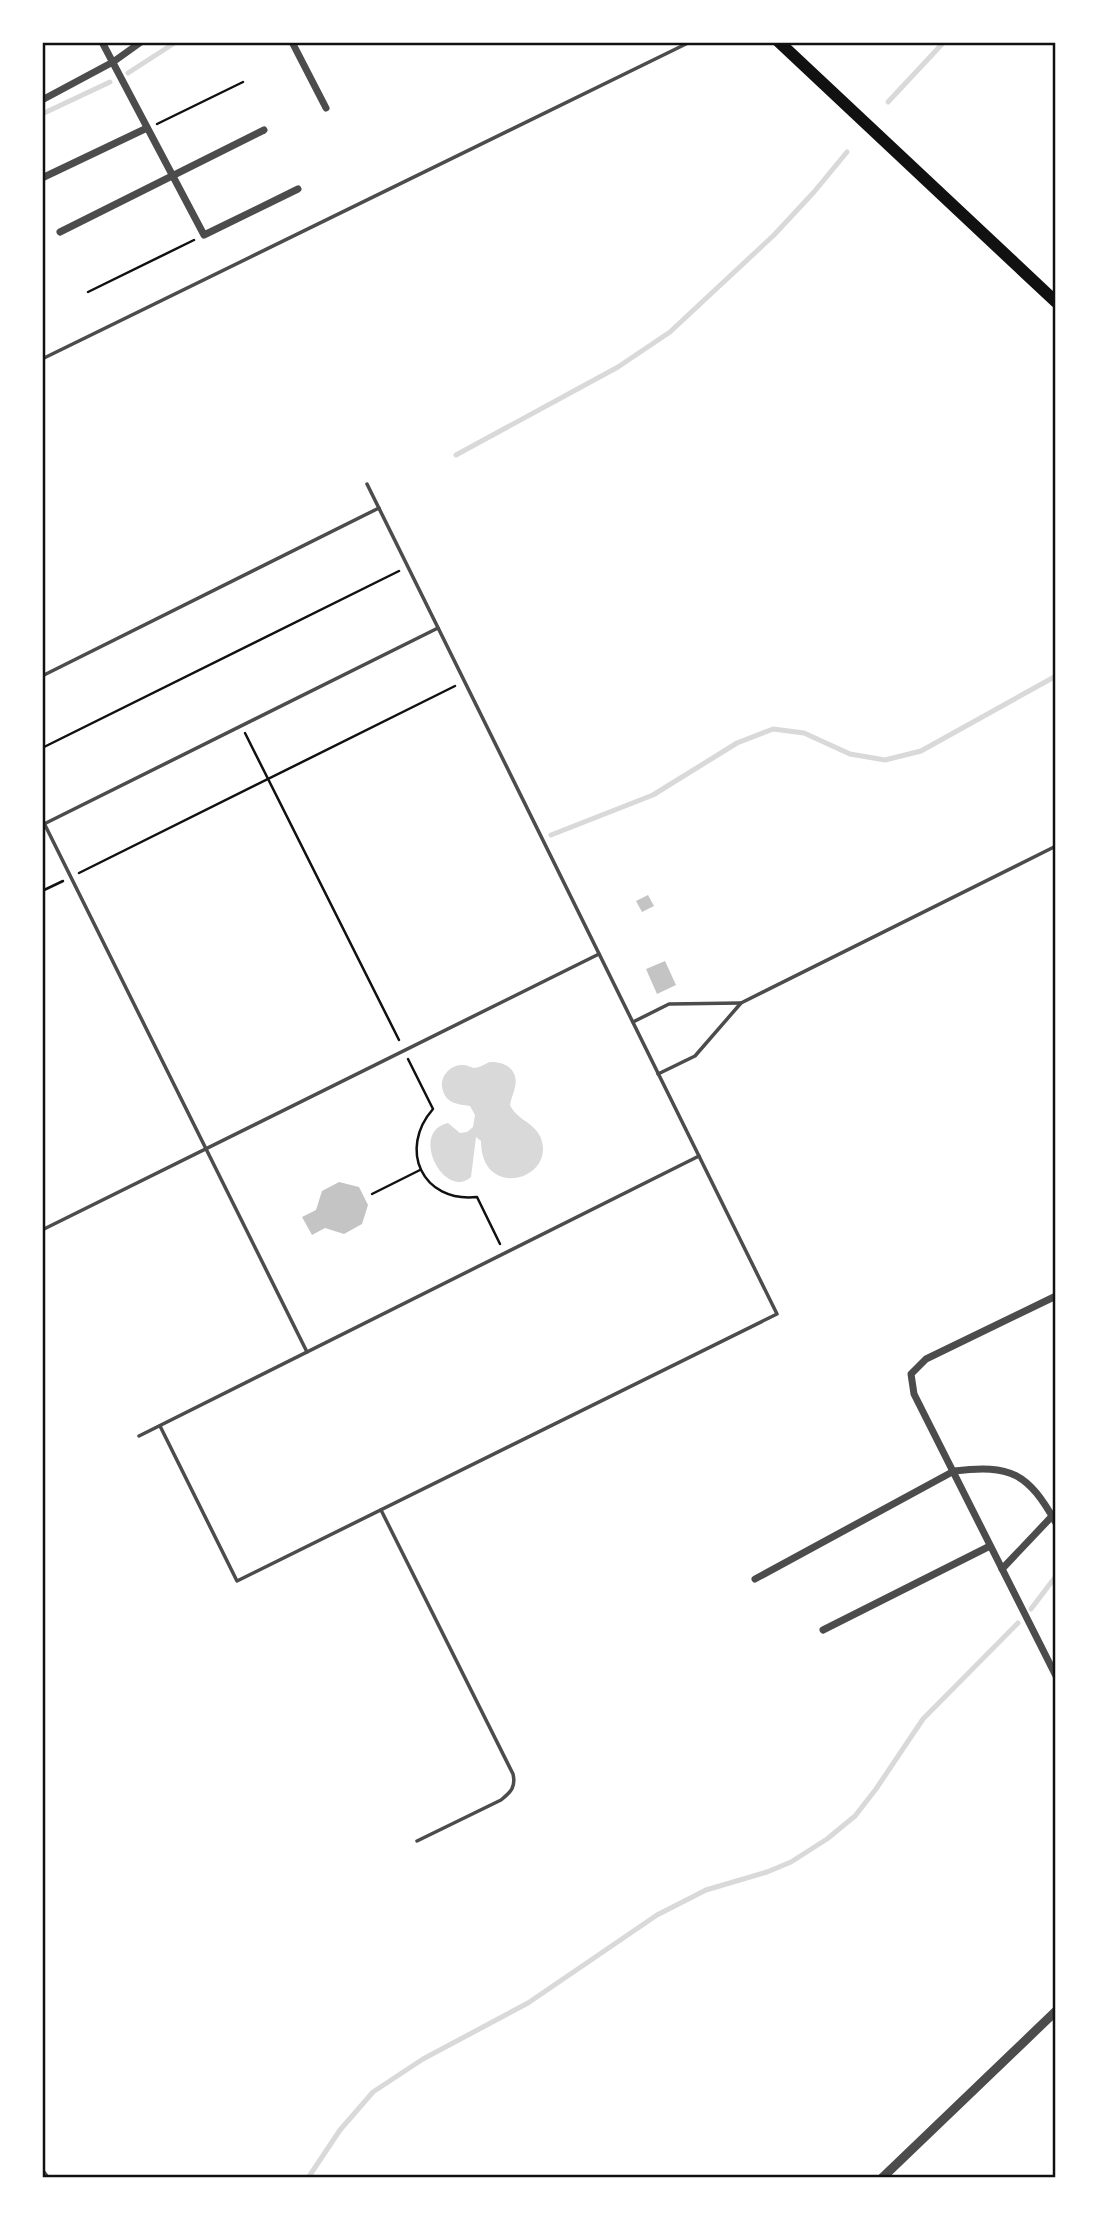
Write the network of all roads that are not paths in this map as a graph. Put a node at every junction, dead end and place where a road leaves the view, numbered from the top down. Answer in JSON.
{"nodes":[{"id":1,"x":102,"y":42,"type":"edge"},
{"id":2,"x":141,"y":42,"type":"edge"},
{"id":3,"x":292,"y":42,"type":"edge"},
{"id":4,"x":691,"y":42,"type":"edge"},
{"id":5,"x":779,"y":42,"type":"edge"},
{"id":6,"x":113,"y":62,"type":"junction"},
{"id":7,"x":42,"y":100,"type":"edge"},
{"id":8,"x":326,"y":108,"type":"dead end"},
{"id":9,"x":147,"y":128,"type":"junction"},
{"id":10,"x":264,"y":130,"type":"dead end"},
{"id":11,"x":173,"y":177,"type":"junction"},
{"id":12,"x":42,"y":178,"type":"edge"},
{"id":13,"x":298,"y":190,"type":"dead end"},
{"id":14,"x":60,"y":232,"type":"dead end"},
{"id":15,"x":1056,"y":302,"type":"edge"},
{"id":16,"x":42,"y":359,"type":"edge"},
{"id":17,"x":367,"y":484,"type":"dead end"},
{"id":18,"x":379,"y":508,"type":"junction"},
{"id":19,"x":438,"y":628,"type":"junction"},
{"id":20,"x":42,"y":676,"type":"edge"},
{"id":21,"x":42,"y":819,"type":"edge"},
{"id":22,"x":43,"y":825,"type":"edge"},
{"id":23,"x":1056,"y":846,"type":"edge"},
{"id":24,"x":599,"y":954,"type":"junction"},
{"id":25,"x":741,"y":1003,"type":"junction"},
{"id":26,"x":632,"y":1022,"type":"junction"},
{"id":27,"x":658,"y":1074,"type":"junction"},
{"id":28,"x":206,"y":1149,"type":"junction"},
{"id":29,"x":699,"y":1156,"type":"junction"},
{"id":30,"x":42,"y":1230,"type":"edge"},
{"id":31,"x":1056,"y":1296,"type":"edge"},
{"id":32,"x":307,"y":1352,"type":"junction"},
{"id":33,"x":160,"y":1426,"type":"junction"},
{"id":34,"x":139,"y":1436,"type":"dead end"},
{"id":35,"x":954,"y":1471,"type":"junction"},
{"id":36,"x":381,"y":1510,"type":"junction"},
{"id":37,"x":1055,"y":1517,"type":"edge"},
{"id":38,"x":990,"y":1546,"type":"junction"},
{"id":39,"x":1002,"y":1569,"type":"junction"},
{"id":40,"x":755,"y":1579,"type":"dead end"},
{"id":41,"x":823,"y":1630,"type":"dead end"},
{"id":42,"x":1056,"y":1676,"type":"edge"},
{"id":43,"x":417,"y":1841,"type":"dead end"},
{"id":44,"x":1056,"y":2011,"type":"edge"},
{"id":45,"x":42,"y":2174,"type":"edge"},
{"id":46,"x":45,"y":2178,"type":"edge"},
{"id":47,"x":882,"y":2178,"type":"edge"}],
"edges":[{"from":1,"to":6,"type":"street"},
{"from":2,"to":6,"type":"street"},
{"from":3,"to":8,"type":"street"},
{"from":4,"to":16,"type":"lane"},
{"from":5,"to":15,"type":"highway"},
{"from":6,"to":7,"type":"street"},
{"from":6,"to":9,"type":"street"},
{"from":9,"to":11,"type":"street"},
{"from":9,"to":12,"type":"street"},
{"from":10,"to":11,"type":"street"},
{"from":11,"to":13,"type":"street"},
{"from":11,"to":14,"type":"street"},
{"from":17,"to":18,"type":"lane"},
{"from":18,"to":19,"type":"lane"},
{"from":18,"to":20,"type":"lane"},
{"from":19,"to":22,"type":"lane"},
{"from":19,"to":24,"type":"lane"},
{"from":21,"to":22,"type":"lane"},
{"from":22,"to":28,"type":"lane"},
{"from":23,"to":25,"type":"lane"},
{"from":24,"to":26,"type":"lane"},
{"from":24,"to":28,"type":"lane"},
{"from":25,"to":26,"type":"lane"},
{"from":25,"to":27,"type":"lane"},
{"from":26,"to":27,"type":"lane"},
{"from":27,"to":29,"type":"lane"},
{"from":28,"to":30,"type":"lane"},
{"from":28,"to":32,"type":"lane"},
{"from":29,"to":32,"type":"lane"},
{"from":29,"to":36,"type":"lane"},
{"from":31,"to":35,"type":"street"},
{"from":32,"to":33,"type":"lane"},
{"from":33,"to":34,"type":"lane"},
{"from":33,"to":36,"type":"lane"},
{"from":35,"to":37,"type":"street"},
{"from":35,"to":38,"type":"street"},
{"from":35,"to":40,"type":"street"},
{"from":36,"to":43,"type":"lane"},
{"from":37,"to":39,"type":"street"},
{"from":38,"to":39,"type":"street"},
{"from":38,"to":41,"type":"street"},
{"from":39,"to":42,"type":"street"},
{"from":44,"to":47,"type":"street"},
{"from":45,"to":46,"type":"street"}]}
